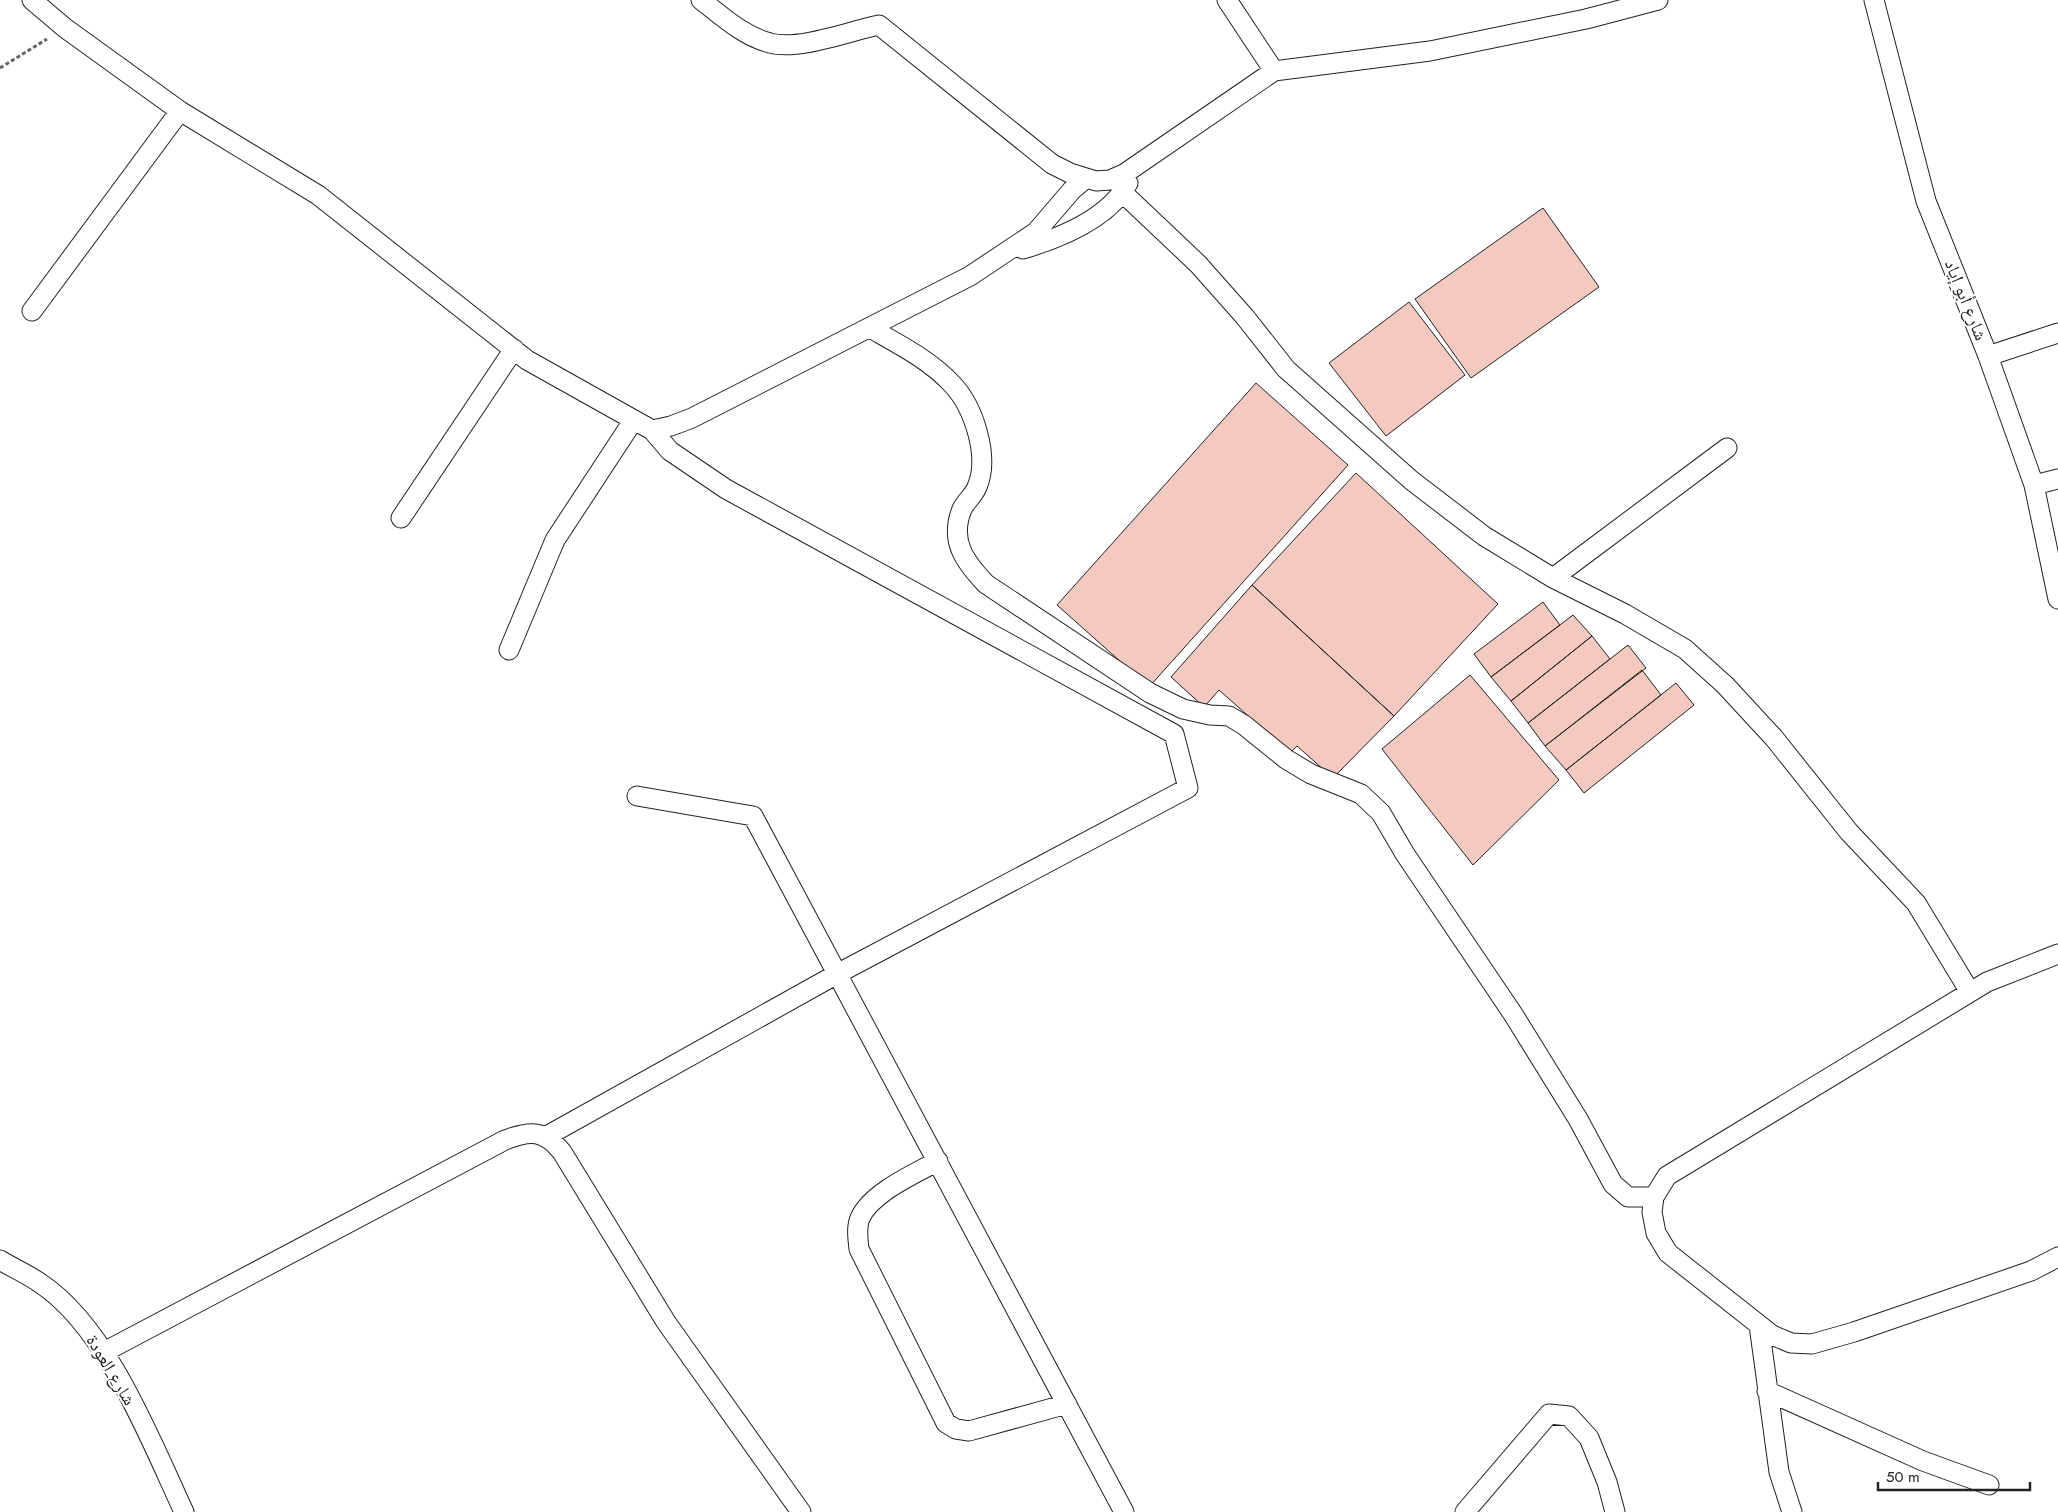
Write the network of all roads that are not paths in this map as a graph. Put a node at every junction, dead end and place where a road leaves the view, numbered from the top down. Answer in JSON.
{"nodes":[{"id":1,"x":32,"y":0,"type":"edge"},
{"id":2,"x":701,"y":0,"type":"edge"},
{"id":3,"x":1228,"y":0,"type":"edge"},
{"id":4,"x":1658,"y":0,"type":"edge"},
{"id":5,"x":1874,"y":0,"type":"edge"},
{"id":6,"x":1274,"y":71,"type":"junction"},
{"id":7,"x":180,"y":111,"type":"junction"},
{"id":8,"x":1136,"y":167,"type":"junction"},
{"id":9,"x":1085,"y":179,"type":"junction"},
{"id":10,"x":1123,"y":193,"type":"junction"},
{"id":11,"x":1005,"y":254,"type":"junction"},
{"id":12,"x":32,"y":311,"type":"dead end"},
{"id":13,"x":870,"y":328,"type":"junction"},
{"id":14,"x":2058,"y":333,"type":"edge"},
{"id":15,"x":514,"y":349,"type":"junction"},
{"id":16,"x":1988,"y":356,"type":"junction"},
{"id":17,"x":633,"y":421,"type":"junction"},
{"id":18,"x":652,"y":430,"type":"junction"},
{"id":19,"x":1727,"y":448,"type":"dead end"},
{"id":20,"x":2058,"y":479,"type":"edge"},
{"id":21,"x":2034,"y":485,"type":"junction"},
{"id":22,"x":401,"y":518,"type":"dead end"},
{"id":23,"x":2055,"y":569,"type":"edge"},
{"id":24,"x":1553,"y":578,"type":"junction"},
{"id":25,"x":2058,"y":599,"type":"edge"},
{"id":26,"x":509,"y":650,"type":"dead end"},
{"id":27,"x":637,"y":796,"type":"dead end"},
{"id":28,"x":2058,"y":954,"type":"edge"},
{"id":29,"x":837,"y":974,"type":"junction"},
{"id":30,"x":1970,"y":992,"type":"junction"},
{"id":31,"x":545,"y":1136,"type":"junction"},
{"id":32,"x":938,"y":1161,"type":"junction"},
{"id":33,"x":1654,"y":1197,"type":"junction"},
{"id":34,"x":2058,"y":1257,"type":"edge"},
{"id":35,"x":0,"y":1260,"type":"edge"},
{"id":36,"x":1759,"y":1325,"type":"junction"},
{"id":37,"x":104,"y":1352,"type":"junction"},
{"id":38,"x":1767,"y":1391,"type":"junction"},
{"id":39,"x":1067,"y":1404,"type":"junction"},
{"id":40,"x":1989,"y":1485,"type":"dead end"},
{"id":41,"x":184,"y":1512,"type":"edge"},
{"id":42,"x":802,"y":1512,"type":"edge"},
{"id":43,"x":1124,"y":1512,"type":"edge"},
{"id":44,"x":1465,"y":1512,"type":"edge"},
{"id":45,"x":1615,"y":1512,"type":"edge"},
{"id":46,"x":1792,"y":1512,"type":"edge"}],
"edges":[{"from":1,"to":7,"type":"street"},
{"from":2,"to":9,"type":"street"},
{"from":3,"to":6,"type":"street"},
{"from":4,"to":6,"type":"street"},
{"from":5,"to":16,"type":"street","name":"شارع أبو إياد"},
{"from":6,"to":8,"type":"street"},
{"from":7,"to":12,"type":"street"},
{"from":7,"to":15,"type":"street"},
{"from":8,"to":9,"type":"street"},
{"from":8,"to":10,"type":"street"},
{"from":9,"to":11,"type":"street"},
{"from":10,"to":11,"type":"street"},
{"from":10,"to":24,"type":"street"},
{"from":11,"to":13,"type":"street"},
{"from":13,"to":18,"type":"street"},
{"from":13,"to":33,"type":"street"},
{"from":14,"to":16,"type":"street"},
{"from":15,"to":17,"type":"street"},
{"from":15,"to":22,"type":"street"},
{"from":16,"to":21,"type":"street","name":"شارع أبو إياد"},
{"from":17,"to":18,"type":"street"},
{"from":17,"to":26,"type":"street"},
{"from":18,"to":29,"type":"street"},
{"from":19,"to":24,"type":"street"},
{"from":20,"to":21,"type":"street"},
{"from":21,"to":23,"type":"street","name":"شارع أبو إياد"},
{"from":23,"to":25,"type":"street","name":"شارع أبو إياد"},
{"from":24,"to":30,"type":"street"},
{"from":27,"to":29,"type":"street"},
{"from":28,"to":30,"type":"street"},
{"from":29,"to":31,"type":"street"},
{"from":29,"to":32,"type":"street"},
{"from":30,"to":33,"type":"street"},
{"from":31,"to":37,"type":"street"},
{"from":31,"to":42,"type":"street"},
{"from":32,"to":39,"type":"street"},
{"from":32,"to":39,"type":"street"},
{"from":33,"to":36,"type":"street"},
{"from":34,"to":36,"type":"street"},
{"from":35,"to":37,"type":"street","name":"شارع العودة"},
{"from":36,"to":38,"type":"street"},
{"from":37,"to":41,"type":"street","name":"شارع العودة"},
{"from":38,"to":40,"type":"street"},
{"from":38,"to":46,"type":"street"},
{"from":39,"to":43,"type":"street"},
{"from":44,"to":45,"type":"street"}]}
